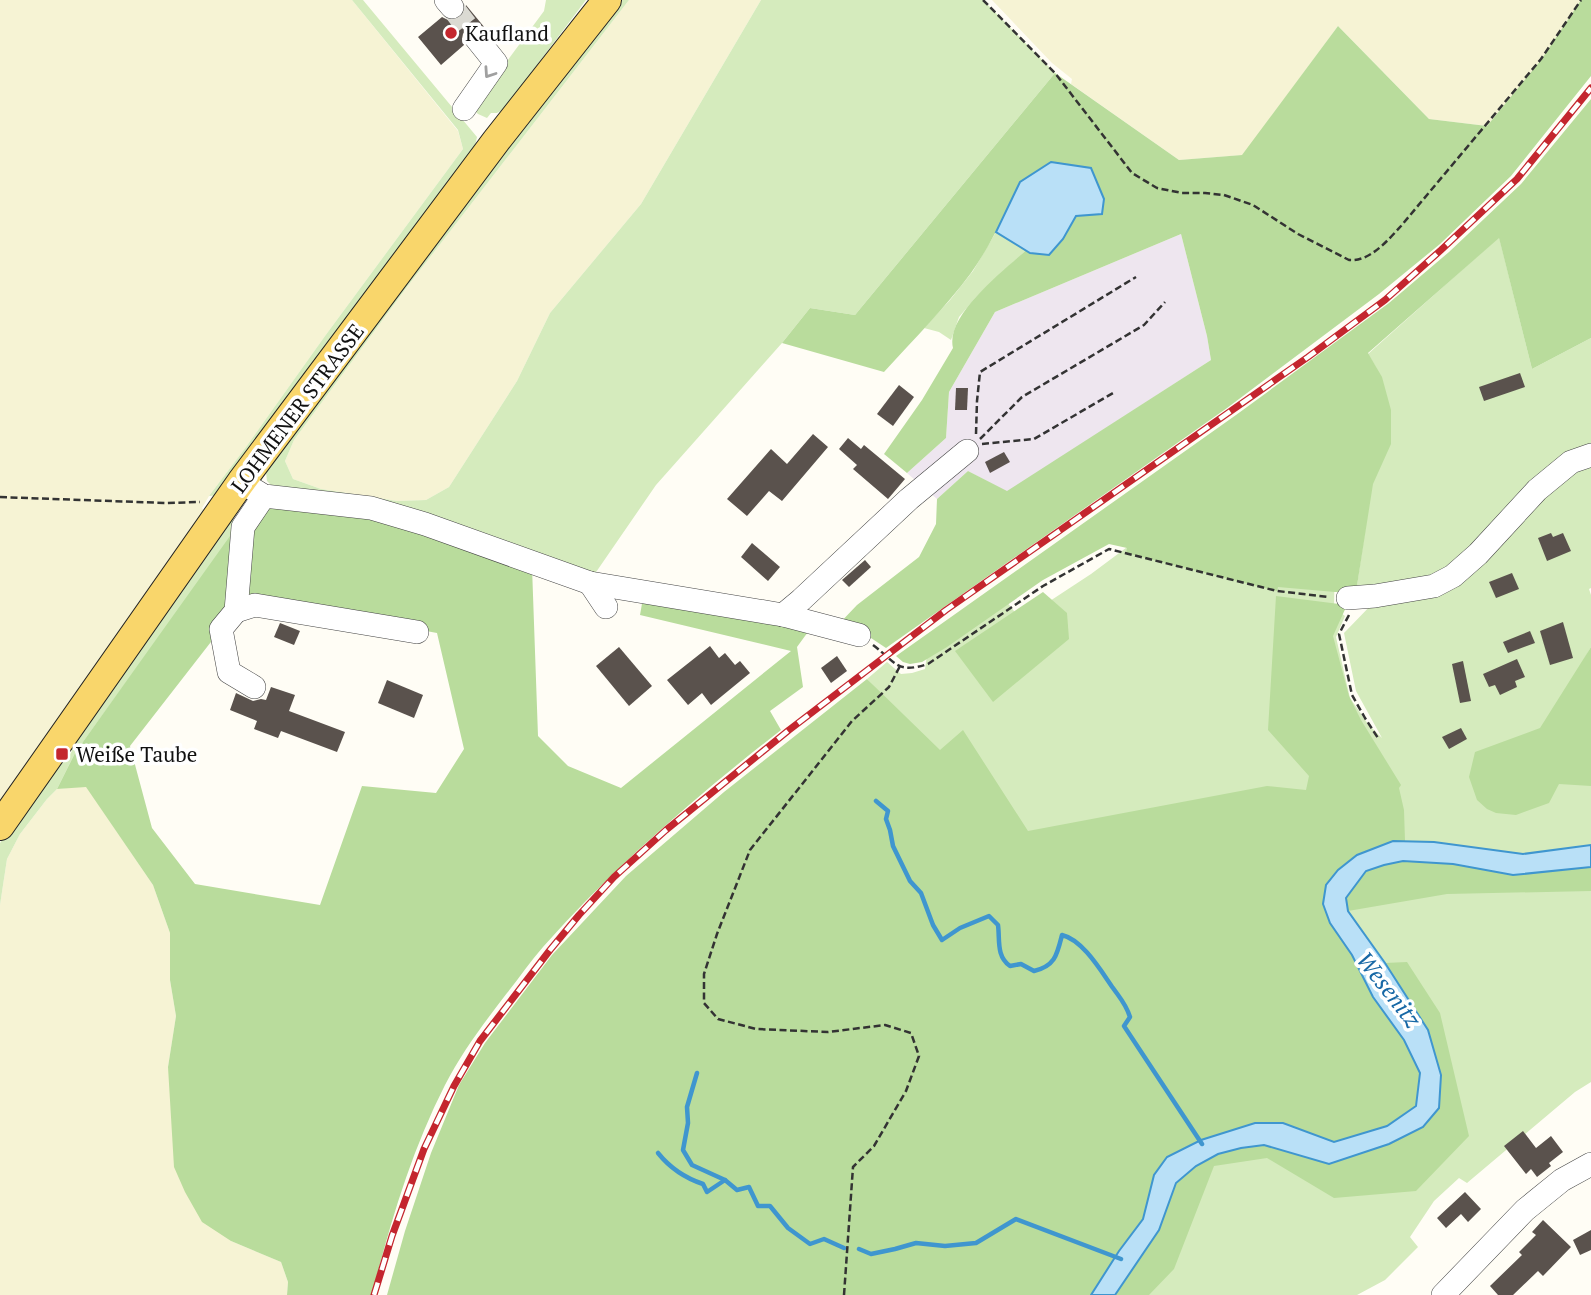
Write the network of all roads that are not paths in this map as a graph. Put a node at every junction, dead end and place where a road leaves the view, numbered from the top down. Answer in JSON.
{"nodes":[{"id":1,"x":607,"y":0,"type":"edge"},
{"id":2,"x":476,"y":38,"type":"tunnel mouth"},
{"id":3,"x":464,"y":109,"type":"dead end"},
{"id":4,"x":970,"y":449,"type":"road end"},
{"id":5,"x":1591,"y":455,"type":"edge"},
{"id":6,"x":245,"y":493,"type":"junction"},
{"id":7,"x":590,"y":583,"type":"junction"},
{"id":8,"x":1354,"y":598,"type":"road end"},
{"id":9,"x":606,"y":607,"type":"dead end"},
{"id":10,"x":236,"y":611,"type":"junction"},
{"id":11,"x":783,"y":615,"type":"junction"},
{"id":12,"x":417,"y":632,"type":"dead end"},
{"id":13,"x":859,"y":635,"type":"road end"},
{"id":14,"x":254,"y":687,"type":"dead end"},
{"id":15,"x":0,"y":826,"type":"edge"},
{"id":16,"x":1591,"y":1164,"type":"edge"},
{"id":17,"x":1443,"y":1295,"type":"edge"}],
"edges":[{"from":1,"to":6,"type":"main road","name":"LOHMENER STRASSE"},
{"from":2,"to":3,"type":"street","one_way":true},
{"from":4,"to":11,"type":"street"},
{"from":5,"to":8,"type":"street"},
{"from":6,"to":7,"type":"street"},
{"from":6,"to":10,"type":"street"},
{"from":6,"to":15,"type":"main road","name":"LOHMENER STRASSE"},
{"from":7,"to":9,"type":"street"},
{"from":7,"to":11,"type":"street"},
{"from":10,"to":12,"type":"street"},
{"from":10,"to":14,"type":"street"},
{"from":11,"to":13,"type":"street"},
{"from":16,"to":17,"type":"street"}]}
